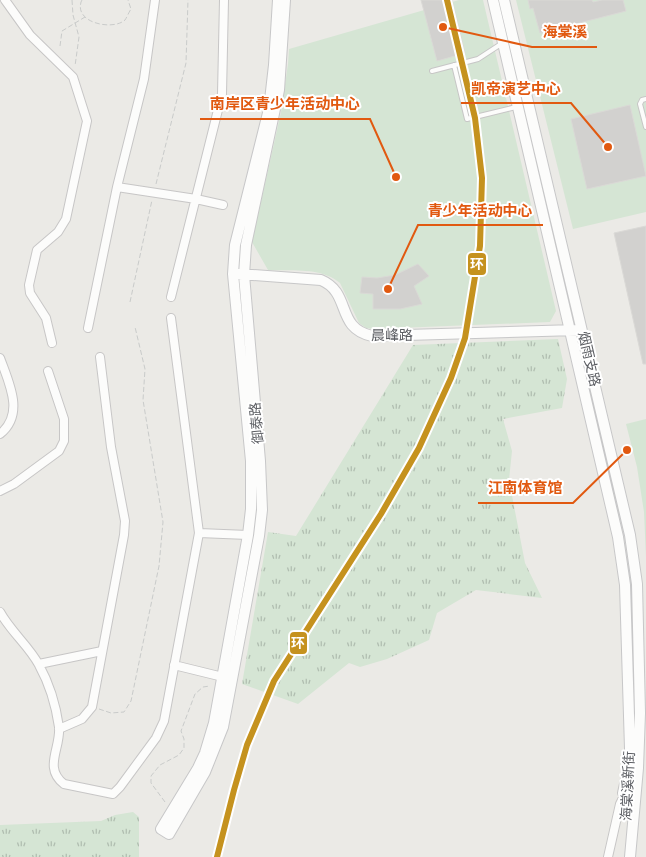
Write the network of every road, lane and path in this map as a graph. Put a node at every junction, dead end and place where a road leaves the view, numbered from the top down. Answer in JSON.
{"nodes":[{"id":1,"x":5,"y":0,"type":"edge"},
{"id":2,"x":72,"y":0,"type":"edge"},
{"id":3,"x":82,"y":0,"type":"edge"},
{"id":4,"x":128,"y":0,"type":"edge"},
{"id":5,"x":155,"y":0,"type":"edge"},
{"id":6,"x":188,"y":0,"type":"edge"},
{"id":7,"x":224,"y":0,"type":"edge"},
{"id":8,"x":278,"y":0,"type":"edge"},
{"id":9,"x":285,"y":0,"type":"edge"},
{"id":10,"x":493,"y":0,"type":"edge"},
{"id":11,"x":504,"y":0,"type":"edge"},
{"id":12,"x":85,"y":17,"type":"junction"},
{"id":13,"x":75,"y":24,"type":"junction"},
{"id":14,"x":503,"y":43,"type":"junction"},
{"id":15,"x":60,"y":46,"type":"dead end"},
{"id":16,"x":454,"y":65,"type":"junction"},
{"id":17,"x":432,"y":71,"type":"dead end"},
{"id":18,"x":73,"y":77,"type":"junction"},
{"id":19,"x":646,"y":99,"type":"edge"},
{"id":20,"x":518,"y":107,"type":"junction"},
{"id":21,"x":646,"y":127,"type":"edge"},
{"id":22,"x":117,"y":187,"type":"junction"},
{"id":23,"x":154,"y":193,"type":"junction"},
{"id":24,"x":196,"y":198,"type":"junction"},
{"id":25,"x":223,"y":205,"type":"dead end"},
{"id":26,"x":238,"y":274,"type":"junction"},
{"id":27,"x":171,"y":297,"type":"dead end"},
{"id":28,"x":130,"y":302,"type":"dead end"},
{"id":29,"x":171,"y":318,"type":"dead end"},
{"id":30,"x":135,"y":326,"type":"dead end"},
{"id":31,"x":88,"y":328,"type":"dead end"},
{"id":32,"x":570,"y":330,"type":"junction"},
{"id":33,"x":582,"y":330,"type":"junction"},
{"id":34,"x":52,"y":343,"type":"dead end"},
{"id":35,"x":100,"y":357,"type":"dead end"},
{"id":36,"x":0,"y":358,"type":"edge"},
{"id":37,"x":48,"y":371,"type":"dead end"},
{"id":38,"x":0,"y":434,"type":"edge"},
{"id":39,"x":0,"y":490,"type":"edge"},
{"id":40,"x":199,"y":533,"type":"junction"},
{"id":41,"x":248,"y":535,"type":"junction"},
{"id":42,"x":0,"y":612,"type":"edge"},
{"id":43,"x":102,"y":651,"type":"junction"},
{"id":44,"x":39,"y":664,"type":"junction"},
{"id":45,"x":174,"y":665,"type":"junction"},
{"id":46,"x":225,"y":680,"type":"junction"},
{"id":47,"x":92,"y":707,"type":"junction"},
{"id":48,"x":639,"y":718,"type":"edge"},
{"id":49,"x":59,"y":729,"type":"junction"},
{"id":50,"x":631,"y":752,"type":"junction"},
{"id":51,"x":638,"y":768,"type":"junction"},
{"id":52,"x":631,"y":781,"type":"junction"},
{"id":53,"x":620,"y":804,"type":"junction"},
{"id":54,"x":173,"y":811,"type":"junction"},
{"id":55,"x":608,"y":857,"type":"edge"},
{"id":56,"x":624,"y":857,"type":"edge"},
{"id":57,"x":630,"y":857,"type":"edge"}],
"edges":[{"from":1,"to":18,"type":"street"},
{"from":2,"to":13,"type":"path"},
{"from":3,"to":12,"type":"path"},
{"from":4,"to":12,"type":"path"},
{"from":5,"to":22,"type":"street"},
{"from":6,"to":23,"type":"path"},
{"from":7,"to":24,"type":"street"},
{"from":8,"to":26,"type":"street","name":"御泰路"},
{"from":9,"to":26,"type":"street","name":"御泰路"},
{"from":10,"to":14,"type":"street","name":"烟雨支路"},
{"from":11,"to":33,"type":"street","name":"烟雨支路"},
{"from":12,"to":13,"type":"path"},
{"from":13,"to":15,"type":"path"},
{"from":13,"to":18,"type":"path"},
{"from":14,"to":16,"type":"lane"},
{"from":14,"to":20,"type":"street","name":"烟雨支路"},
{"from":16,"to":17,"type":"lane"},
{"from":16,"to":20,"type":"lane"},
{"from":18,"to":34,"type":"street"},
{"from":19,"to":21,"type":"lane"},
{"from":20,"to":32,"type":"street","name":"烟雨支路"},
{"from":22,"to":23,"type":"street"},
{"from":22,"to":31,"type":"street"},
{"from":23,"to":24,"type":"street"},
{"from":23,"to":28,"type":"path"},
{"from":24,"to":25,"type":"street"},
{"from":24,"to":27,"type":"street"},
{"from":26,"to":32,"type":"street","name":"晨峰路"},
{"from":26,"to":41,"type":"street","name":"御泰路"},
{"from":26,"to":46,"type":"street","name":"御泰路"},
{"from":29,"to":40,"type":"street"},
{"from":30,"to":47,"type":"path"},
{"from":32,"to":33,"type":"street","name":"晨峰路"},
{"from":32,"to":48,"type":"street","name":"烟雨支路"},
{"from":33,"to":48,"type":"street","name":"烟雨支路"},
{"from":35,"to":43,"type":"street"},
{"from":36,"to":38,"type":"street"},
{"from":37,"to":39,"type":"street"},
{"from":40,"to":41,"type":"street"},
{"from":40,"to":45,"type":"street"},
{"from":41,"to":46,"type":"street","name":"御泰路"},
{"from":42,"to":44,"type":"street"},
{"from":43,"to":44,"type":"street"},
{"from":43,"to":47,"type":"street"},
{"from":44,"to":49,"type":"street"},
{"from":45,"to":46,"type":"street"},
{"from":45,"to":49,"type":"street"},
{"from":46,"to":54,"type":"street","name":"御泰路"},
{"from":46,"to":54,"type":"path"},
{"from":46,"to":54,"type":"street","name":"御泰路"},
{"from":47,"to":49,"type":"street"},
{"from":48,"to":50,"type":"street","name":"海棠溪新街"},
{"from":48,"to":51,"type":"street","name":"海棠溪新街"},
{"from":50,"to":52,"type":"street","name":"海棠溪新街"},
{"from":50,"to":53,"type":"street"},
{"from":51,"to":52,"type":"street"},
{"from":51,"to":57,"type":"street","name":"海棠溪新街"},
{"from":52,"to":53,"type":"street"},
{"from":52,"to":56,"type":"street","name":"海棠溪新街"},
{"from":53,"to":55,"type":"street"}]}
